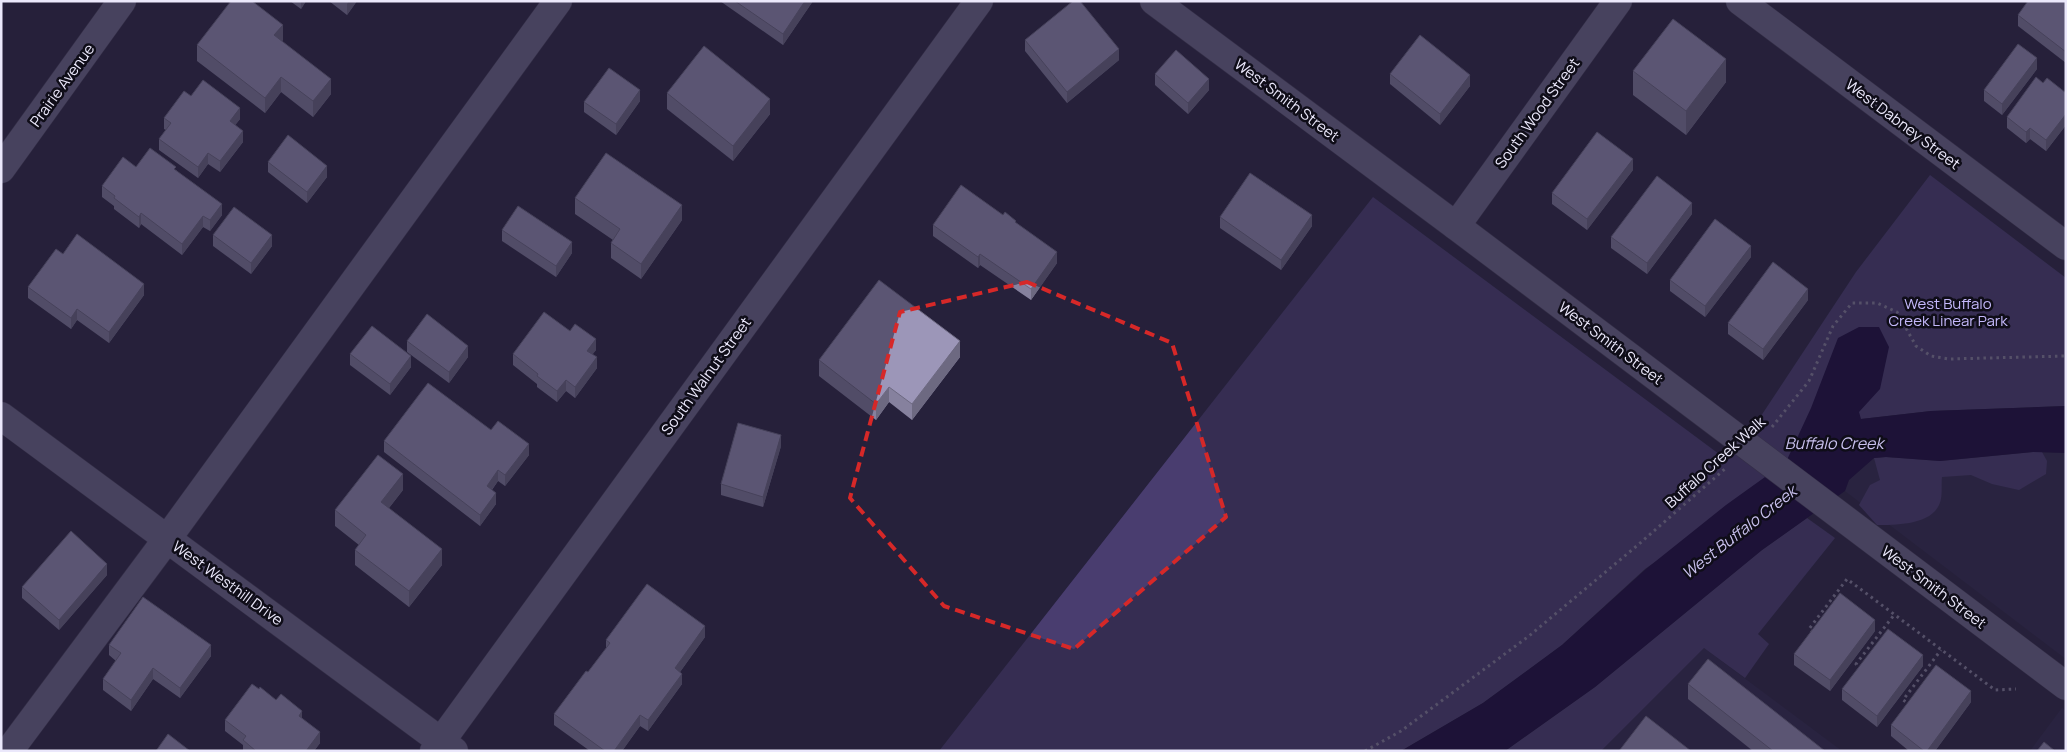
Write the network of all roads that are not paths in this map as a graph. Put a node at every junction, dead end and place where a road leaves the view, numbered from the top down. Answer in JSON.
{"nodes":[{"id":1,"x":122,"y":1,"type":"edge"},
{"id":2,"x":558,"y":1,"type":"edge"},
{"id":3,"x":979,"y":1,"type":"edge"},
{"id":4,"x":1154,"y":1,"type":"edge"},
{"id":5,"x":1618,"y":1,"type":"edge"},
{"id":6,"x":1740,"y":1,"type":"edge"},
{"id":7,"x":1,"y":169,"type":"edge"},
{"id":8,"x":1456,"y":226,"type":"junction"},
{"id":9,"x":2066,"y":246,"type":"edge"},
{"id":10,"x":1,"y":416,"type":"edge"},
{"id":11,"x":167,"y":538,"type":"junction"},
{"id":12,"x":2066,"y":686,"type":"edge"},
{"id":13,"x":443,"y":747,"type":"edge"},
{"id":14,"x":8,"y":751,"type":"edge"}],
"edges":[{"from":1,"to":7,"type":"street","name":"Prairie Avenue"},
{"from":2,"to":11,"type":"street"},
{"from":3,"to":13,"type":"street","name":"South Walnut Street"},
{"from":4,"to":8,"type":"street","name":"West Smith Street"},
{"from":5,"to":8,"type":"street","name":"South Wood Street"},
{"from":6,"to":9,"type":"street","name":"West Dabney Street"},
{"from":8,"to":12,"type":"street","name":"West Smith Street"},
{"from":10,"to":11,"type":"street","name":"West Westhill Drive"},
{"from":11,"to":13,"type":"street","name":"West Westhill Drive"},
{"from":11,"to":14,"type":"street"}]}
